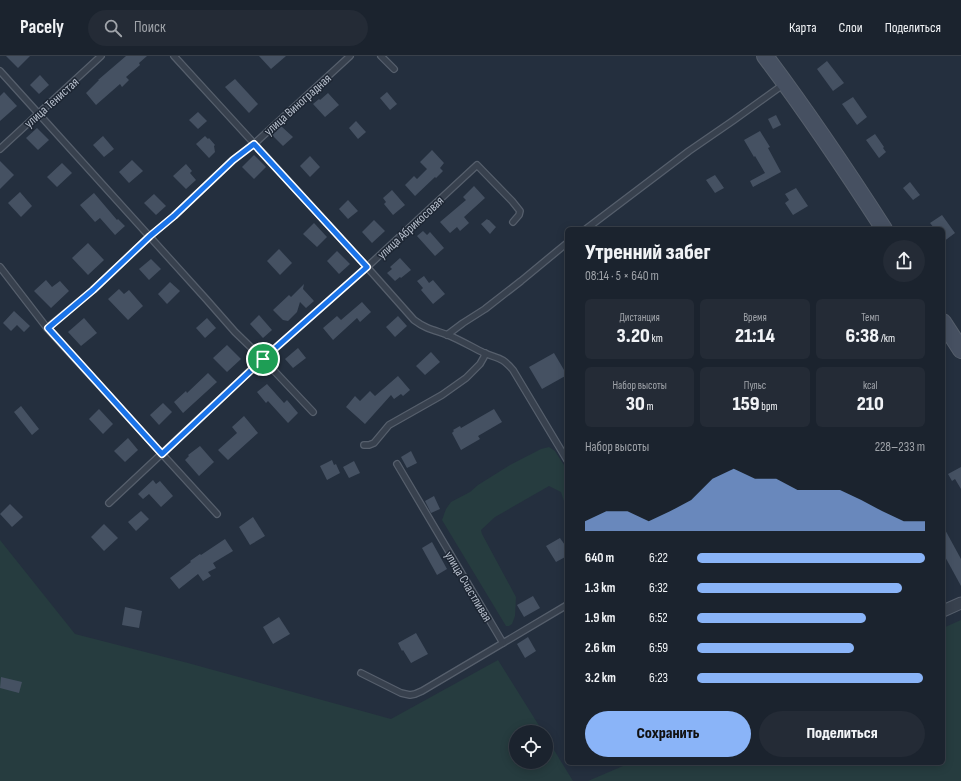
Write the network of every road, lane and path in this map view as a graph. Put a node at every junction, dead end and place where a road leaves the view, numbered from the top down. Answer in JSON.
{"nodes":[{"id":1,"x":101,"y":56,"type":"edge"},
{"id":2,"x":174,"y":56,"type":"edge"},
{"id":3,"x":350,"y":56,"type":"edge"},
{"id":4,"x":381,"y":56,"type":"edge"},
{"id":5,"x":765,"y":56,"type":"edge"},
{"id":6,"x":394,"y":68,"type":"dead end"},
{"id":7,"x":0,"y":71,"type":"edge"},
{"id":8,"x":786,"y":83,"type":"junction"},
{"id":9,"x":38,"y":113,"type":"junction"},
{"id":10,"x":254,"y":144,"type":"junction"},
{"id":11,"x":0,"y":149,"type":"edge"},
{"id":12,"x":513,"y":222,"type":"dead end"},
{"id":13,"x":589,"y":227,"type":"edge"},
{"id":14,"x":883,"y":227,"type":"edge"},
{"id":15,"x":150,"y":236,"type":"junction"},
{"id":16,"x":565,"y":246,"type":"edge"},
{"id":17,"x":0,"y":267,"type":"edge"},
{"id":18,"x":367,"y":267,"type":"junction"},
{"id":19,"x":945,"y":325,"type":"edge"},
{"id":20,"x":48,"y":328,"type":"junction"},
{"id":21,"x":447,"y":335,"type":"junction"},
{"id":22,"x":961,"y":350,"type":"edge"},
{"id":23,"x":485,"y":353,"type":"junction"},
{"id":24,"x":263,"y":359,"type":"junction"},
{"id":25,"x":313,"y":412,"type":"dead end"},
{"id":26,"x":364,"y":444,"type":"dead end"},
{"id":27,"x":162,"y":454,"type":"junction"},
{"id":28,"x":565,"y":457,"type":"edge"},
{"id":29,"x":397,"y":464,"type":"dead end"},
{"id":30,"x":109,"y":503,"type":"dead end"},
{"id":31,"x":217,"y":514,"type":"dead end"},
{"id":32,"x":961,"y":603,"type":"edge"},
{"id":33,"x":565,"y":606,"type":"edge"},
{"id":34,"x":945,"y":610,"type":"edge"},
{"id":35,"x":503,"y":643,"type":"junction"},
{"id":36,"x":361,"y":673,"type":"dead end"}],
"edges":[{"from":1,"to":9,"type":"lane","name":"улица Тенистая"},
{"from":2,"to":10,"type":"lane"},
{"from":3,"to":10,"type":"lane","name":"улица Виноградная"},
{"from":4,"to":6,"type":"lane"},
{"from":5,"to":8,"type":"main road"},
{"from":7,"to":9,"type":"lane"},
{"from":8,"to":13,"type":"lane"},
{"from":8,"to":14,"type":"main road"},
{"from":9,"to":11,"type":"lane","name":"улица Тенистая"},
{"from":9,"to":15,"type":"lane"},
{"from":10,"to":15,"type":"lane","name":"улица Виноградная"},
{"from":10,"to":18,"type":"lane"},
{"from":12,"to":18,"type":"lane","name":"улица Абрикосовая"},
{"from":15,"to":20,"type":"lane","name":"улица Виноградная"},
{"from":15,"to":24,"type":"lane"},
{"from":16,"to":21,"type":"lane"},
{"from":17,"to":20,"type":"lane"},
{"from":18,"to":21,"type":"lane"},
{"from":18,"to":24,"type":"lane","name":"улица Абрикосовая"},
{"from":19,"to":22,"type":"main road"},
{"from":20,"to":27,"type":"lane"},
{"from":21,"to":23,"type":"lane"},
{"from":23,"to":26,"type":"lane"},
{"from":23,"to":28,"type":"lane"},
{"from":24,"to":25,"type":"lane"},
{"from":24,"to":27,"type":"lane","name":"улица Абрикосовая"},
{"from":27,"to":30,"type":"lane","name":"улица Абрикосовая"},
{"from":27,"to":31,"type":"lane"},
{"from":29,"to":35,"type":"lane","name":"улица Счастливая"},
{"from":32,"to":34,"type":"street"},
{"from":33,"to":35,"type":"lane"},
{"from":35,"to":36,"type":"lane"}]}
